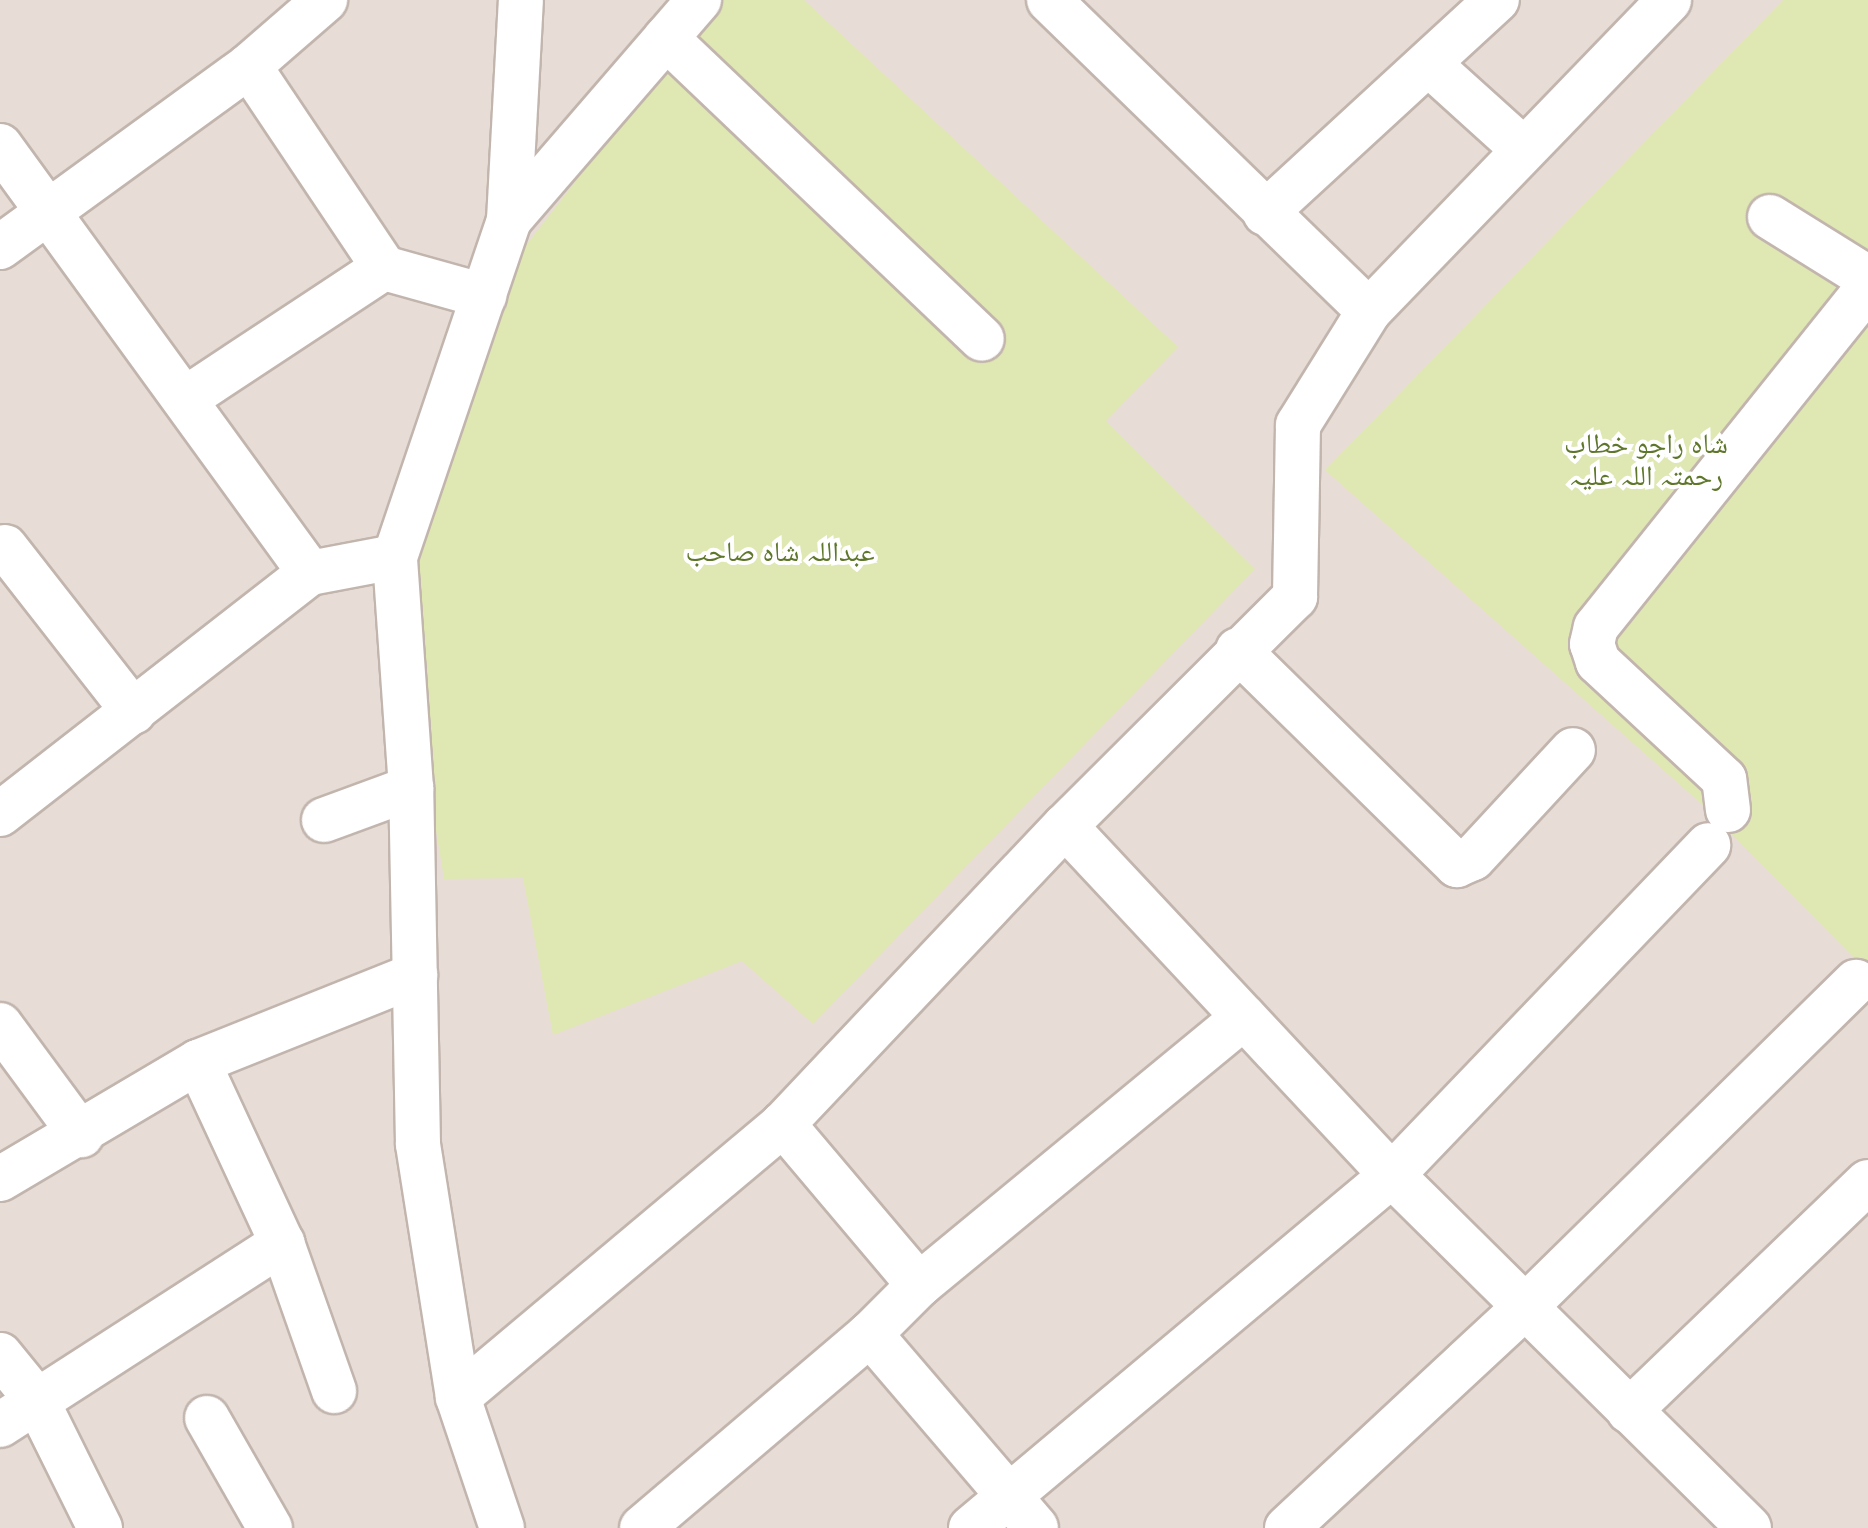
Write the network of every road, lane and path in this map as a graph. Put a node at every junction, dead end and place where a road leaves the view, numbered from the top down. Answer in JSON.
{"nodes":[{"id":1,"x":325,"y":0,"type":"edge"},
{"id":2,"x":521,"y":0,"type":"edge"},
{"id":3,"x":699,"y":0,"type":"edge"},
{"id":4,"x":1049,"y":0,"type":"edge"},
{"id":5,"x":1497,"y":0,"type":"edge"},
{"id":6,"x":1669,"y":0,"type":"edge"},
{"id":7,"x":666,"y":38,"type":"junction"},
{"id":8,"x":1430,"y":65,"type":"junction"},
{"id":9,"x":249,"y":66,"type":"junction"},
{"id":10,"x":0,"y":146,"type":"edge"},
{"id":11,"x":1522,"y":148,"type":"junction"},
{"id":12,"x":50,"y":211,"type":"junction"},
{"id":13,"x":1265,"y":213,"type":"junction"},
{"id":14,"x":1770,"y":217,"type":"dead end"},
{"id":15,"x":509,"y":220,"type":"junction"},
{"id":16,"x":0,"y":247,"type":"edge"},
{"id":17,"x":384,"y":268,"type":"junction"},
{"id":18,"x":1868,"y":278,"type":"edge"},
{"id":19,"x":1868,"y":287,"type":"edge"},
{"id":20,"x":484,"y":296,"type":"junction"},
{"id":21,"x":1369,"y":311,"type":"junction"},
{"id":22,"x":982,"y":339,"type":"dead end"},
{"id":23,"x":185,"y":399,"type":"junction"},
{"id":24,"x":2,"y":546,"type":"edge"},
{"id":25,"x":395,"y":557,"type":"junction"},
{"id":26,"x":310,"y":573,"type":"junction"},
{"id":27,"x":1238,"y":650,"type":"junction"},
{"id":28,"x":134,"y":712,"type":"junction"},
{"id":29,"x":1573,"y":750,"type":"dead end"},
{"id":30,"x":411,"y":788,"type":"junction"},
{"id":31,"x":0,"y":814,"type":"edge"},
{"id":32,"x":324,"y":820,"type":"dead end"},
{"id":33,"x":1065,"y":826,"type":"junction"},
{"id":34,"x":415,"y":975,"type":"junction"},
{"id":35,"x":1856,"y":982,"type":"dead end"},
{"id":36,"x":1244,"y":1017,"type":"junction"},
{"id":37,"x":0,"y":1025,"type":"edge"},
{"id":38,"x":198,"y":1062,"type":"junction"},
{"id":39,"x":783,"y":1124,"type":"junction"},
{"id":40,"x":81,"y":1135,"type":"junction"},
{"id":41,"x":1392,"y":1175,"type":"junction"},
{"id":42,"x":0,"y":1179,"type":"edge"},
{"id":43,"x":1868,"y":1182,"type":"edge"},
{"id":44,"x":282,"y":1243,"type":"junction"},
{"id":45,"x":919,"y":1285,"type":"junction"},
{"id":46,"x":1523,"y":1309,"type":"junction"},
{"id":47,"x":870,"y":1334,"type":"junction"},
{"id":48,"x":0,"y":1355,"type":"edge"},
{"id":49,"x":334,"y":1391,"type":"dead end"},
{"id":50,"x":458,"y":1397,"type":"junction"},
{"id":51,"x":36,"y":1399,"type":"junction"},
{"id":52,"x":1629,"y":1411,"type":"junction"},
{"id":53,"x":207,"y":1418,"type":"dead end"},
{"id":54,"x":0,"y":1425,"type":"edge"},
{"id":55,"x":1022,"y":1512,"type":"edge"},
{"id":56,"x":100,"y":1528,"type":"edge"},
{"id":57,"x":270,"y":1528,"type":"edge"},
{"id":58,"x":502,"y":1528,"type":"edge"},
{"id":59,"x":642,"y":1528,"type":"edge"},
{"id":60,"x":971,"y":1528,"type":"edge"},
{"id":61,"x":1287,"y":1528,"type":"edge"},
{"id":62,"x":1749,"y":1528,"type":"edge"}],
"edges":[{"from":1,"to":9,"type":"street"},
{"from":2,"to":15,"type":"street"},
{"from":3,"to":7,"type":"street"},
{"from":4,"to":13,"type":"street"},
{"from":5,"to":8,"type":"street"},
{"from":6,"to":11,"type":"street"},
{"from":7,"to":15,"type":"street"},
{"from":7,"to":22,"type":"street"},
{"from":8,"to":11,"type":"street"},
{"from":8,"to":13,"type":"street"},
{"from":9,"to":12,"type":"street"},
{"from":9,"to":17,"type":"street"},
{"from":10,"to":12,"type":"street"},
{"from":11,"to":21,"type":"street"},
{"from":12,"to":16,"type":"street"},
{"from":12,"to":23,"type":"street"},
{"from":13,"to":21,"type":"street"},
{"from":14,"to":18,"type":"street"},
{"from":15,"to":20,"type":"street"},
{"from":17,"to":20,"type":"street"},
{"from":17,"to":23,"type":"street"},
{"from":19,"to":41,"type":"street"},
{"from":20,"to":25,"type":"street"},
{"from":21,"to":27,"type":"street"},
{"from":23,"to":26,"type":"street"},
{"from":24,"to":28,"type":"street"},
{"from":25,"to":26,"type":"street"},
{"from":25,"to":30,"type":"street"},
{"from":26,"to":28,"type":"street"},
{"from":27,"to":29,"type":"street"},
{"from":27,"to":33,"type":"street"},
{"from":28,"to":31,"type":"street"},
{"from":30,"to":32,"type":"street"},
{"from":30,"to":34,"type":"street"},
{"from":33,"to":36,"type":"street"},
{"from":33,"to":39,"type":"street"},
{"from":34,"to":38,"type":"street"},
{"from":34,"to":50,"type":"street"},
{"from":35,"to":46,"type":"street"},
{"from":36,"to":41,"type":"street"},
{"from":36,"to":45,"type":"street"},
{"from":37,"to":40,"type":"street"},
{"from":38,"to":40,"type":"street"},
{"from":38,"to":44,"type":"street"},
{"from":39,"to":45,"type":"street"},
{"from":39,"to":50,"type":"street"},
{"from":40,"to":42,"type":"street"},
{"from":41,"to":46,"type":"street"},
{"from":41,"to":55,"type":"street"},
{"from":43,"to":52,"type":"street"},
{"from":44,"to":49,"type":"street"},
{"from":44,"to":51,"type":"street"},
{"from":45,"to":47,"type":"street"},
{"from":46,"to":52,"type":"street"},
{"from":46,"to":61,"type":"street"},
{"from":47,"to":55,"type":"street"},
{"from":47,"to":59,"type":"street"},
{"from":48,"to":51,"type":"street"},
{"from":50,"to":58,"type":"street"},
{"from":51,"to":54,"type":"street"},
{"from":51,"to":56,"type":"street"},
{"from":52,"to":62,"type":"street"},
{"from":53,"to":57,"type":"street"},
{"from":55,"to":60,"type":"street"}]}
